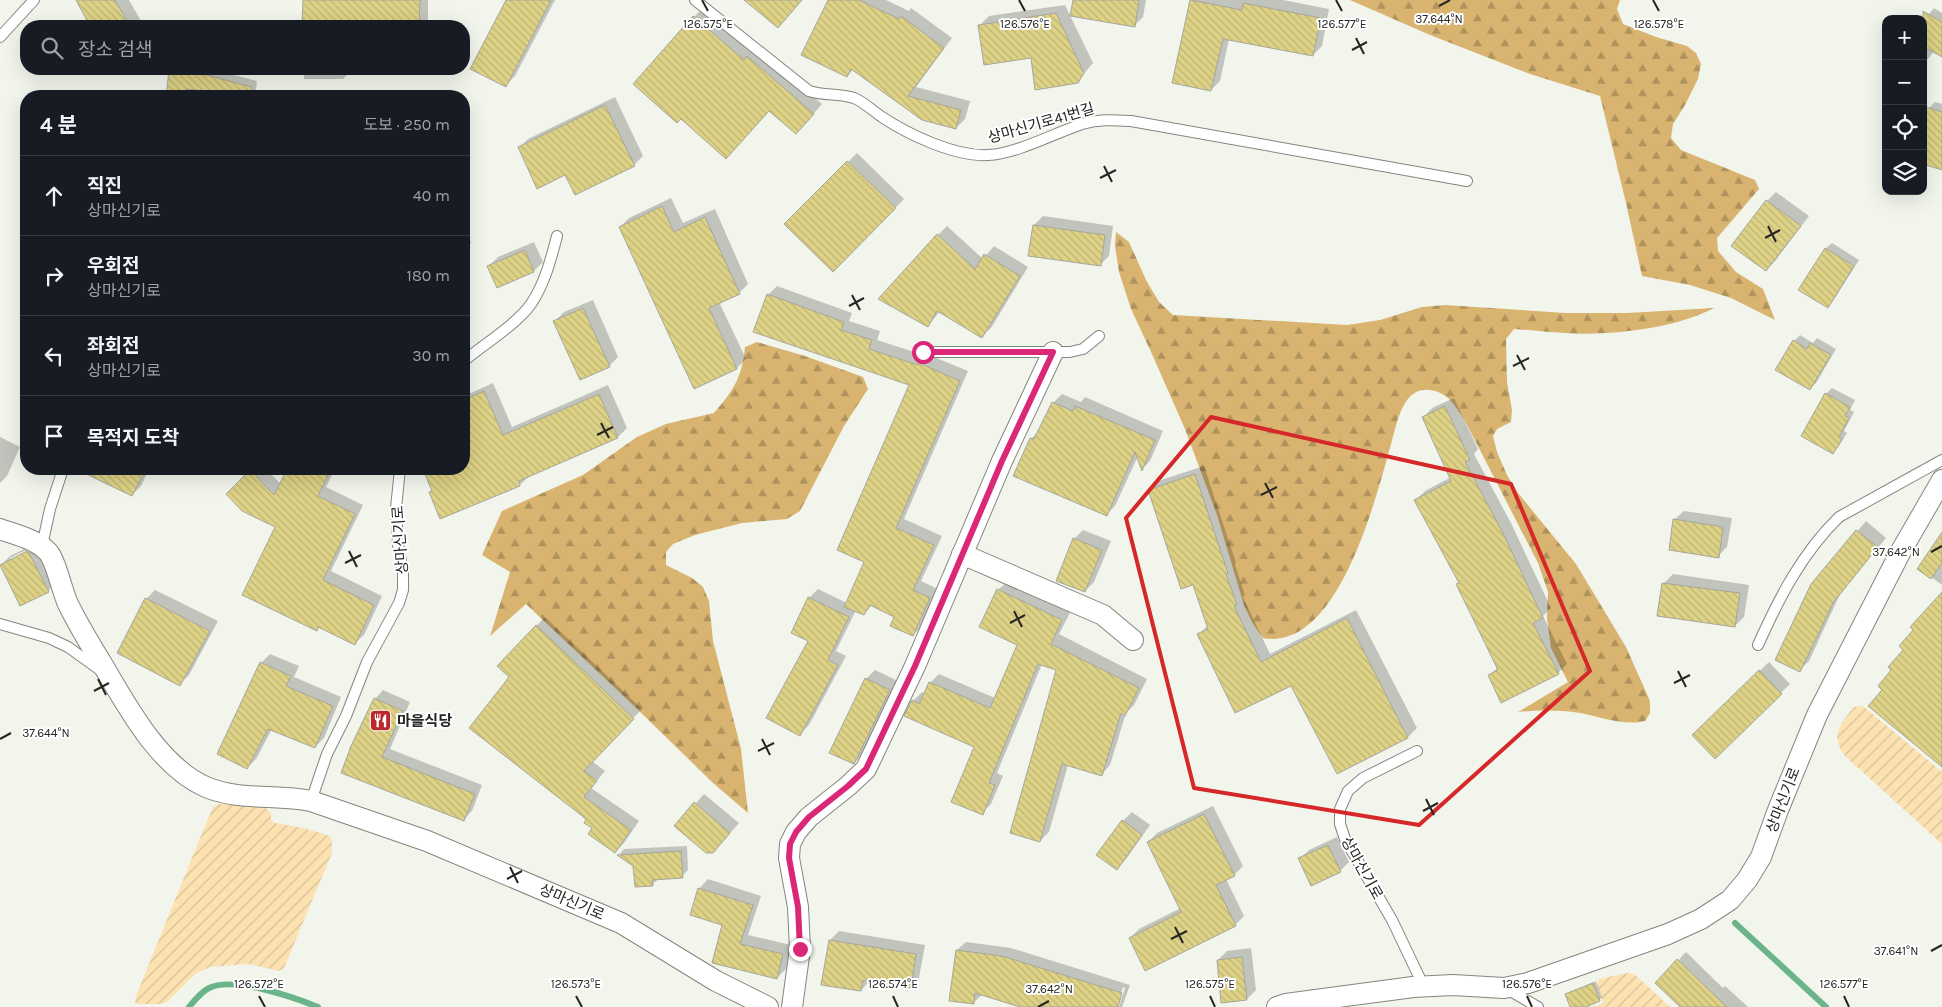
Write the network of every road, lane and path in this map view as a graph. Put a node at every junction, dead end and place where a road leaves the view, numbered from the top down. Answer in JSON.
{"nodes":[{"id":1,"x":34,"y":0,"type":"edge"},
{"id":2,"x":695,"y":0,"type":"edge"},
{"id":3,"x":0,"y":37,"type":"edge"},
{"id":4,"x":1467,"y":181,"type":"dead end"},
{"id":5,"x":558,"y":236,"type":"dead end"},
{"id":6,"x":1099,"y":336,"type":"dead end"},
{"id":7,"x":923,"y":352,"type":"dead end"},
{"id":8,"x":1053,"y":352,"type":"junction"},
{"id":9,"x":470,"y":356,"type":"edge"},
{"id":10,"x":1942,"y":460,"type":"edge"},
{"id":11,"x":60,"y":475,"type":"edge"},
{"id":12,"x":399,"y":475,"type":"edge"},
{"id":13,"x":1942,"y":480,"type":"edge"},
{"id":14,"x":0,"y":529,"type":"edge"},
{"id":15,"x":42,"y":546,"type":"junction"},
{"id":16,"x":962,"y":554,"type":"junction"},
{"id":17,"x":0,"y":624,"type":"edge"},
{"id":18,"x":1133,"y":640,"type":"dead end"},
{"id":19,"x":1758,"y":645,"type":"dead end"},
{"id":20,"x":109,"y":676,"type":"junction"},
{"id":21,"x":1417,"y":750,"type":"dead end"},
{"id":22,"x":311,"y":801,"type":"junction"},
{"id":23,"x":1424,"y":987,"type":"junction"},
{"id":24,"x":1504,"y":988,"type":"junction"},
{"id":25,"x":767,"y":1007,"type":"edge"},
{"id":26,"x":792,"y":1007,"type":"edge"},
{"id":27,"x":1277,"y":1007,"type":"edge"},
{"id":28,"x":1538,"y":1007,"type":"edge"}],
"edges":[{"from":1,"to":3,"type":"lane"},
{"from":2,"to":4,"type":"lane","name":"상마신기로41번길"},
{"from":5,"to":9,"type":"lane"},
{"from":6,"to":8,"type":"lane"},
{"from":7,"to":8,"type":"lane"},
{"from":8,"to":16,"type":"street"},
{"from":10,"to":19,"type":"lane"},
{"from":11,"to":15,"type":"lane"},
{"from":12,"to":22,"type":"lane","name":"상마신기로"},
{"from":13,"to":24,"type":"street","name":"상마신기로"},
{"from":14,"to":15,"type":"street"},
{"from":15,"to":20,"type":"street","name":"상마신기로"},
{"from":16,"to":18,"type":"street"},
{"from":16,"to":26,"type":"street"},
{"from":17,"to":20,"type":"lane","name":"상마신기로"},
{"from":20,"to":22,"type":"street","name":"상마신기로"},
{"from":21,"to":23,"type":"lane","name":"상마신기로"},
{"from":22,"to":25,"type":"street","name":"상마신기로"},
{"from":23,"to":24,"type":"street","name":"상마신기로"},
{"from":23,"to":27,"type":"street","name":"상마신기로"},
{"from":24,"to":28,"type":"lane","name":"상마신기로"}]}
